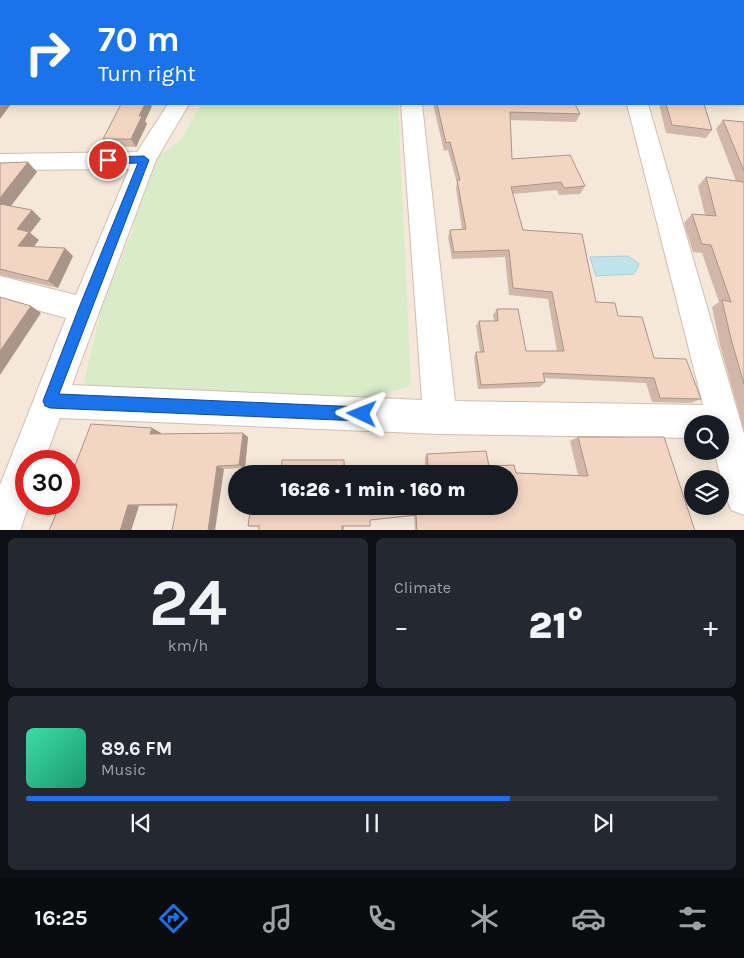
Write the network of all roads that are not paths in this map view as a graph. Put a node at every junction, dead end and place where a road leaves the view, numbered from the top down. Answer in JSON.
{"nodes":[{"id":1,"x":177,"y":105,"type":"edge"},
{"id":2,"x":412,"y":105,"type":"edge"},
{"id":3,"x":638,"y":105,"type":"edge"},
{"id":4,"x":144,"y":160,"type":"junction"},
{"id":5,"x":0,"y":162,"type":"edge"},
{"id":6,"x":0,"y":288,"type":"edge"},
{"id":7,"x":84,"y":310,"type":"junction"},
{"id":8,"x":50,"y":401,"type":"junction"},
{"id":9,"x":721,"y":415,"type":"edge"},
{"id":10,"x":440,"y":417,"type":"junction"},
{"id":11,"x":684,"y":421,"type":"edge"},
{"id":12,"x":729,"y":443,"type":"edge"},
{"id":13,"x":32,"y":450,"type":"edge"},
{"id":14,"x":15,"y":493,"type":"edge"},
{"id":15,"x":744,"y":497,"type":"edge"},
{"id":16,"x":1,"y":530,"type":"edge"}],
"edges":[{"from":1,"to":4,"type":"street"},
{"from":2,"to":10,"type":"street"},
{"from":3,"to":9,"type":"street"},
{"from":4,"to":5,"type":"street"},
{"from":4,"to":7,"type":"street"},
{"from":6,"to":7,"type":"street"},
{"from":7,"to":8,"type":"street"},
{"from":8,"to":10,"type":"street"},
{"from":8,"to":13,"type":"street"},
{"from":10,"to":11,"type":"street"},
{"from":12,"to":15,"type":"street"},
{"from":14,"to":16,"type":"street"}]}
